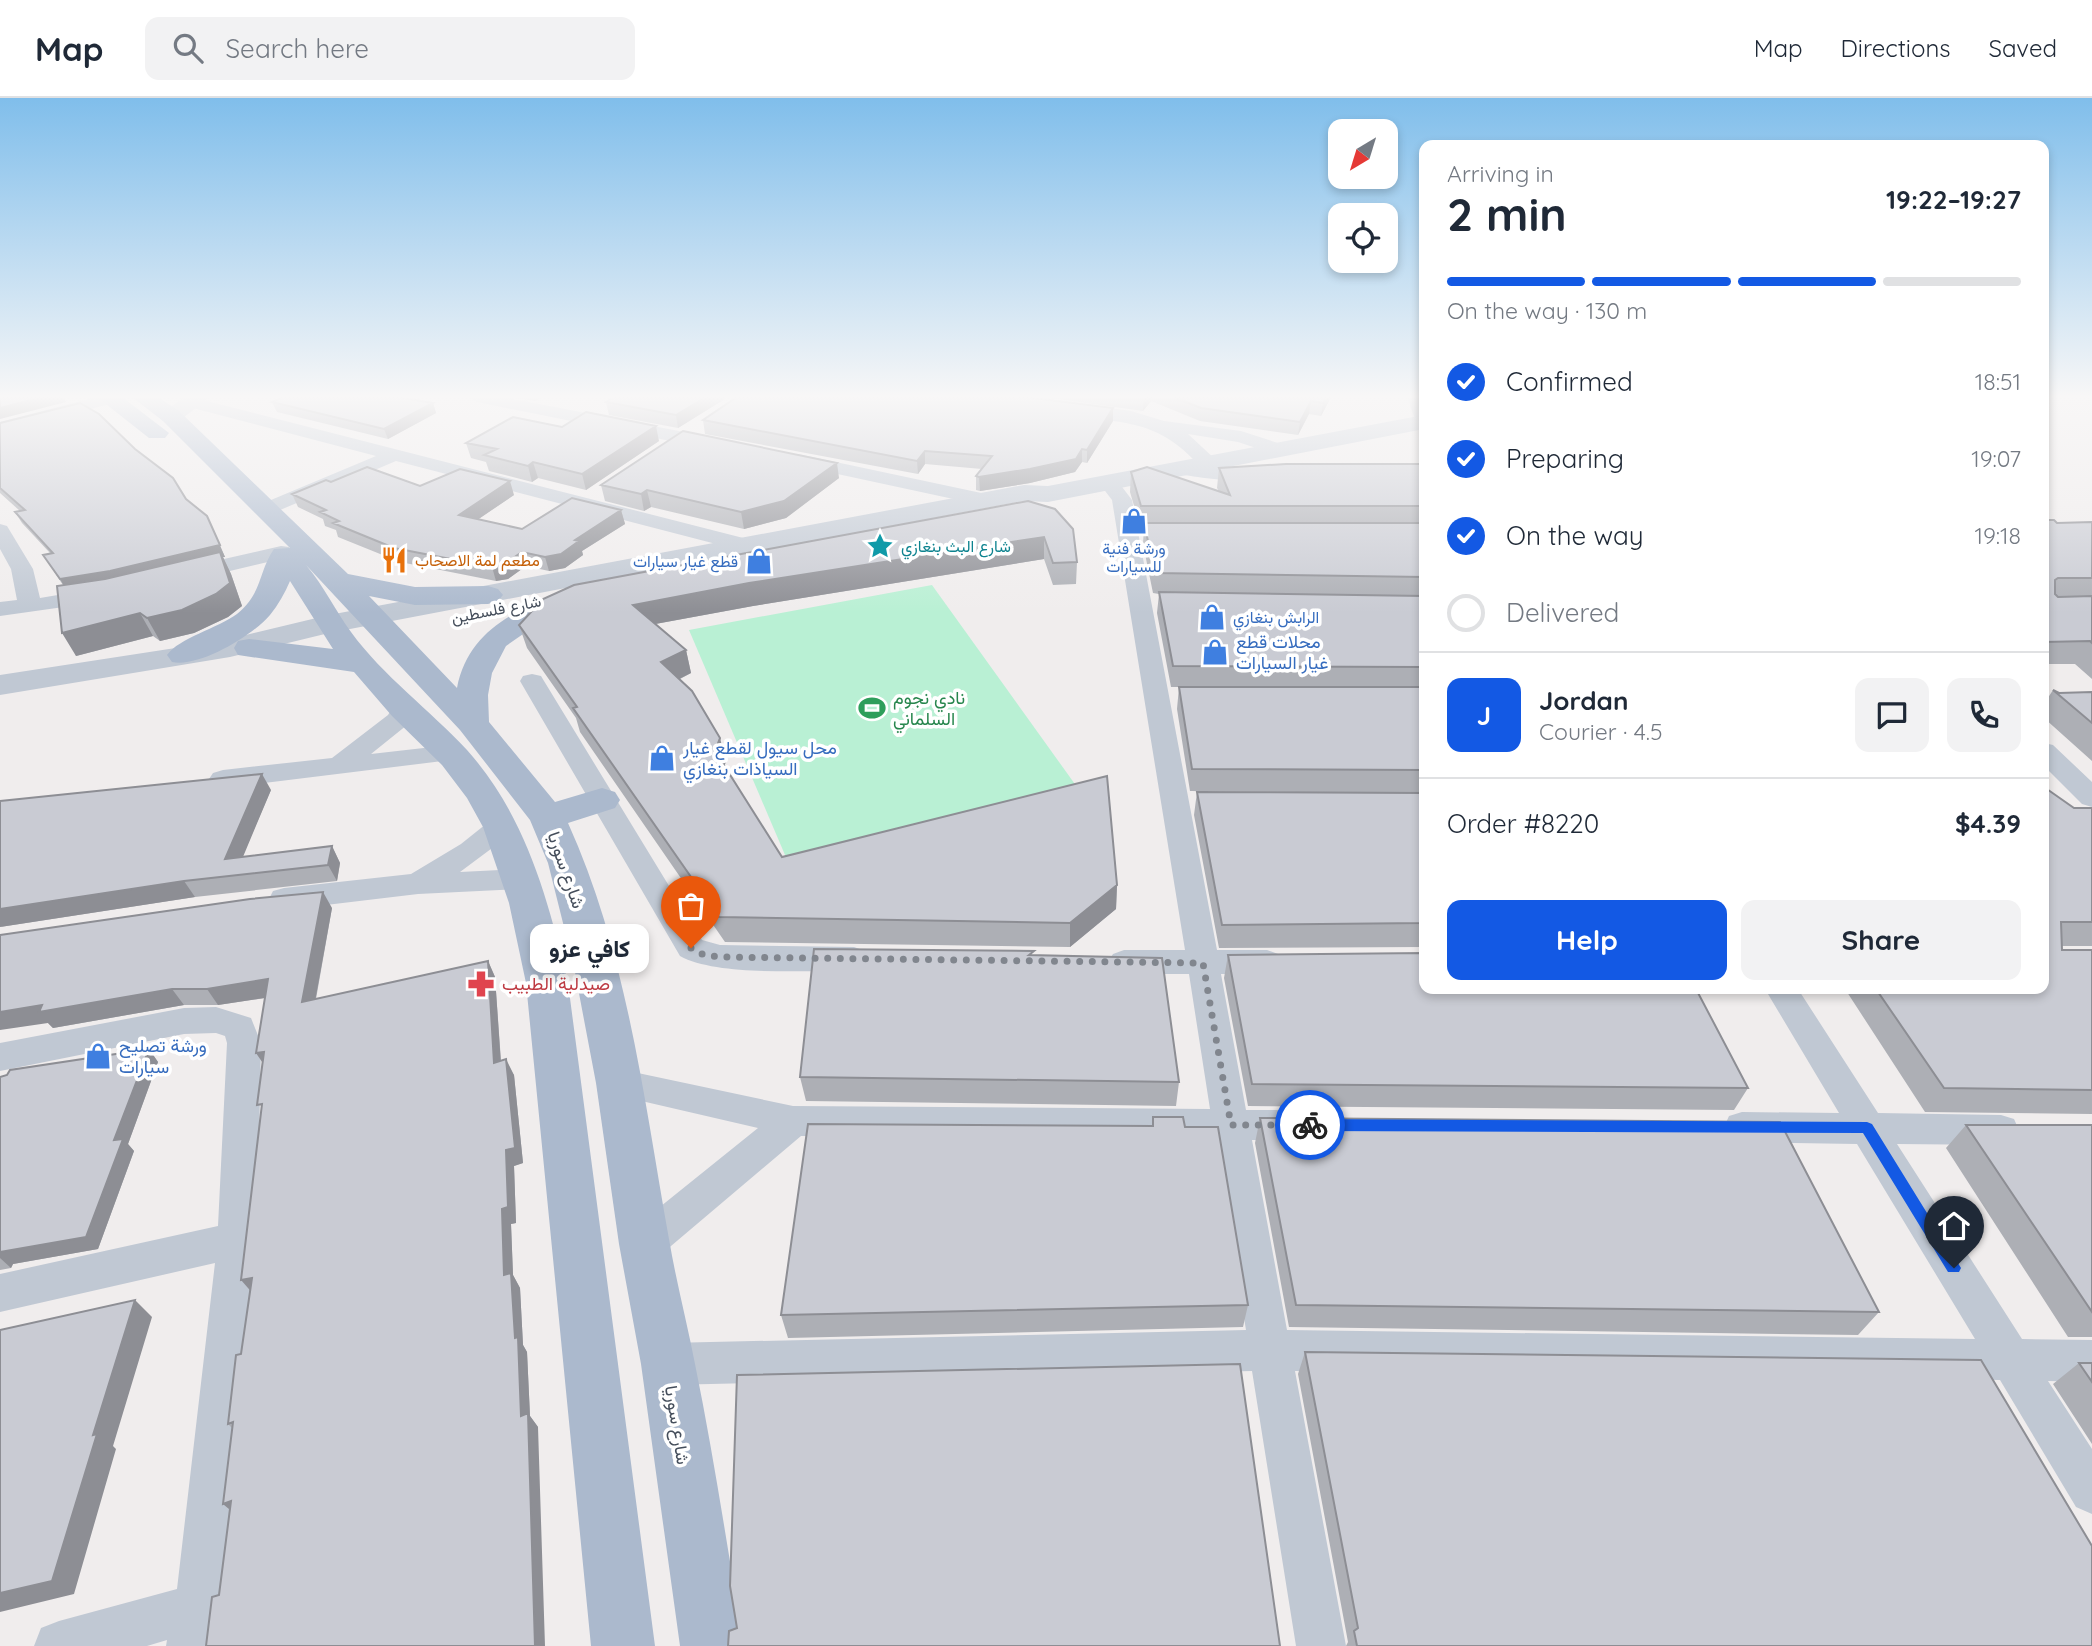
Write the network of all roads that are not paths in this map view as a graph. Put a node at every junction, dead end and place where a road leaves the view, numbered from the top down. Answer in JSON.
{"nodes":[{"id":1,"x":197,"y":469,"type":"edge"},
{"id":2,"x":229,"y":469,"type":"edge"},
{"id":3,"x":360,"y":469,"type":"edge"},
{"id":4,"x":447,"y":469,"type":"edge"},
{"id":5,"x":838,"y":469,"type":"edge"},
{"id":6,"x":1180,"y":469,"type":"edge"},
{"id":7,"x":1182,"y":469,"type":"edge"},
{"id":8,"x":1236,"y":469,"type":"edge"},
{"id":9,"x":1109,"y":483,"type":"junction"},
{"id":10,"x":607,"y":488,"type":"edge"},
{"id":11,"x":1048,"y":494,"type":"junction"},
{"id":12,"x":986,"y":500,"type":"junction"},
{"id":13,"x":585,"y":502,"type":"junction"},
{"id":14,"x":266,"y":509,"type":"junction"},
{"id":15,"x":0,"y":530,"type":"edge"},
{"id":16,"x":747,"y":546,"type":"junction"},
{"id":17,"x":283,"y":554,"type":"junction"},
{"id":18,"x":161,"y":581,"type":"edge"},
{"id":19,"x":117,"y":592,"type":"edge"},
{"id":20,"x":583,"y":593,"type":"junction"},
{"id":21,"x":488,"y":595,"type":"junction"},
{"id":22,"x":30,"y":606,"type":"junction"},
{"id":23,"x":0,"y":609,"type":"edge"},
{"id":24,"x":354,"y":626,"type":"junction"},
{"id":25,"x":240,"y":648,"type":"junction"},
{"id":26,"x":183,"y":654,"type":"junction"},
{"id":27,"x":532,"y":681,"type":"dead end"},
{"id":28,"x":0,"y":686,"type":"edge"},
{"id":29,"x":404,"y":709,"type":"junction"},
{"id":30,"x":461,"y":738,"type":"junction"},
{"id":31,"x":2049,"y":758,"type":"edge"},
{"id":32,"x":340,"y":765,"type":"junction"},
{"id":33,"x":204,"y":781,"type":"edge"},
{"id":34,"x":602,"y":800,"type":"junction"},
{"id":35,"x":2084,"y":806,"type":"edge"},
{"id":36,"x":547,"y":817,"type":"junction"},
{"id":37,"x":501,"y":827,"type":"junction"},
{"id":38,"x":520,"y":879,"type":"junction"},
{"id":39,"x":418,"y":884,"type":"junction"},
{"id":40,"x":249,"y":904,"type":"edge"},
{"id":41,"x":881,"y":959,"type":"edge"},
{"id":42,"x":1091,"y":962,"type":"edge"},
{"id":43,"x":1300,"y":962,"type":"edge"},
{"id":44,"x":1203,"y":963,"type":"junction"},
{"id":45,"x":1784,"y":994,"type":"edge"},
{"id":46,"x":0,"y":1057,"type":"edge"},
{"id":47,"x":619,"y":1083,"type":"junction"},
{"id":48,"x":793,"y":1121,"type":"junction"},
{"id":49,"x":1231,"y":1125,"type":"junction"},
{"id":50,"x":1328,"y":1125,"type":"edge"},
{"id":51,"x":1715,"y":1127,"type":"edge"},
{"id":52,"x":1867,"y":1128,"type":"junction"},
{"id":53,"x":2039,"y":1130,"type":"edge"},
{"id":54,"x":237,"y":1240,"type":"junction"},
{"id":55,"x":644,"y":1244,"type":"junction"},
{"id":56,"x":0,"y":1293,"type":"edge"},
{"id":57,"x":1269,"y":1350,"type":"junction"},
{"id":58,"x":2011,"y":1361,"type":"junction"},
{"id":59,"x":2092,"y":1361,"type":"edge"},
{"id":60,"x":668,"y":1364,"type":"junction"},
{"id":61,"x":2092,"y":1491,"type":"edge"},
{"id":62,"x":195,"y":1626,"type":"edge"},
{"id":63,"x":59,"y":1646,"type":"edge"},
{"id":64,"x":623,"y":1646,"type":"edge"},
{"id":65,"x":712,"y":1646,"type":"edge"},
{"id":66,"x":1321,"y":1646,"type":"edge"}],
"edges":[{"from":1,"to":17,"type":"main road"},
{"from":2,"to":14,"type":"main road","name":"شارع سوريا"},
{"from":3,"to":14,"type":"street"},
{"from":4,"to":13,"type":"street"},
{"from":5,"to":12,"type":"street"},
{"from":6,"to":9,"type":"street","name":"شارع فلسطين"},
{"from":7,"to":8,"type":"street"},
{"from":9,"to":11,"type":"street","name":"شارع فلسطين"},
{"from":9,"to":44,"type":"street"},
{"from":10,"to":13,"type":"street"},
{"from":11,"to":12,"type":"street","name":"شارع فلسطين"},
{"from":11,"to":20,"type":"street","name":"شارع فلسطين"},
{"from":12,"to":16,"type":"street","name":"شارع فلسطين"},
{"from":13,"to":16,"type":"street"},
{"from":14,"to":24,"type":"main road","name":"شارع سوريا"},
{"from":15,"to":22,"type":"street"},
{"from":16,"to":21,"type":"street","name":"شارع فلسطين"},
{"from":17,"to":18,"type":"street"},
{"from":17,"to":24,"type":"main road"},
{"from":17,"to":26,"type":"main road"},
{"from":19,"to":22,"type":"street"},
{"from":20,"to":24,"type":"street","name":"شارع فلسطين"},
{"from":20,"to":30,"type":"main road"},
{"from":21,"to":24,"type":"street","name":"شارع فلسطين"},
{"from":21,"to":24,"type":"main road"},
{"from":22,"to":23,"type":"street"},
{"from":24,"to":25,"type":"street","name":"شارع فلسطين"},
{"from":24,"to":25,"type":"main road"},
{"from":24,"to":29,"type":"main road","name":"شارع سوريا"},
{"from":24,"to":30,"type":"main road","name":"شارع سوريا"},
{"from":25,"to":26,"type":"street","name":"شارع فلسطين"},
{"from":26,"to":28,"type":"street","name":"شارع فلسطين"},
{"from":27,"to":34,"type":"street"},
{"from":29,"to":30,"type":"main road","name":"شارع سوريا"},
{"from":29,"to":32,"type":"street"},
{"from":30,"to":32,"type":"street"},
{"from":30,"to":36,"type":"main road","name":"شارع سوريا"},
{"from":30,"to":37,"type":"main road","name":"شارع سوريا"},
{"from":31,"to":35,"type":"street"},
{"from":32,"to":33,"type":"street"},
{"from":34,"to":36,"type":"main road"},
{"from":34,"to":41,"type":"street"},
{"from":36,"to":47,"type":"main road","name":"شارع سوريا"},
{"from":37,"to":38,"type":"main road","name":"شارع سوريا"},
{"from":37,"to":39,"type":"street"},
{"from":38,"to":39,"type":"street"},
{"from":38,"to":64,"type":"main road","name":"شارع سوريا"},
{"from":39,"to":40,"type":"street"},
{"from":42,"to":44,"type":"street"},
{"from":43,"to":44,"type":"street"},
{"from":44,"to":49,"type":"street"},
{"from":45,"to":52,"type":"street"},
{"from":46,"to":54,"type":"street"},
{"from":47,"to":48,"type":"street"},
{"from":47,"to":55,"type":"main road","name":"شارع سوريا"},
{"from":48,"to":49,"type":"street"},
{"from":48,"to":55,"type":"street"},
{"from":49,"to":50,"type":"street"},
{"from":49,"to":57,"type":"street"},
{"from":51,"to":52,"type":"street"},
{"from":52,"to":53,"type":"street"},
{"from":52,"to":58,"type":"street"},
{"from":54,"to":56,"type":"street"},
{"from":54,"to":62,"type":"street"},
{"from":55,"to":60,"type":"main road","name":"شارع سوريا"},
{"from":57,"to":58,"type":"street"},
{"from":57,"to":60,"type":"street"},
{"from":57,"to":66,"type":"street"},
{"from":58,"to":59,"type":"street"},
{"from":58,"to":61,"type":"street"},
{"from":60,"to":65,"type":"main road","name":"شارع سوريا"},
{"from":62,"to":63,"type":"street"}]}
